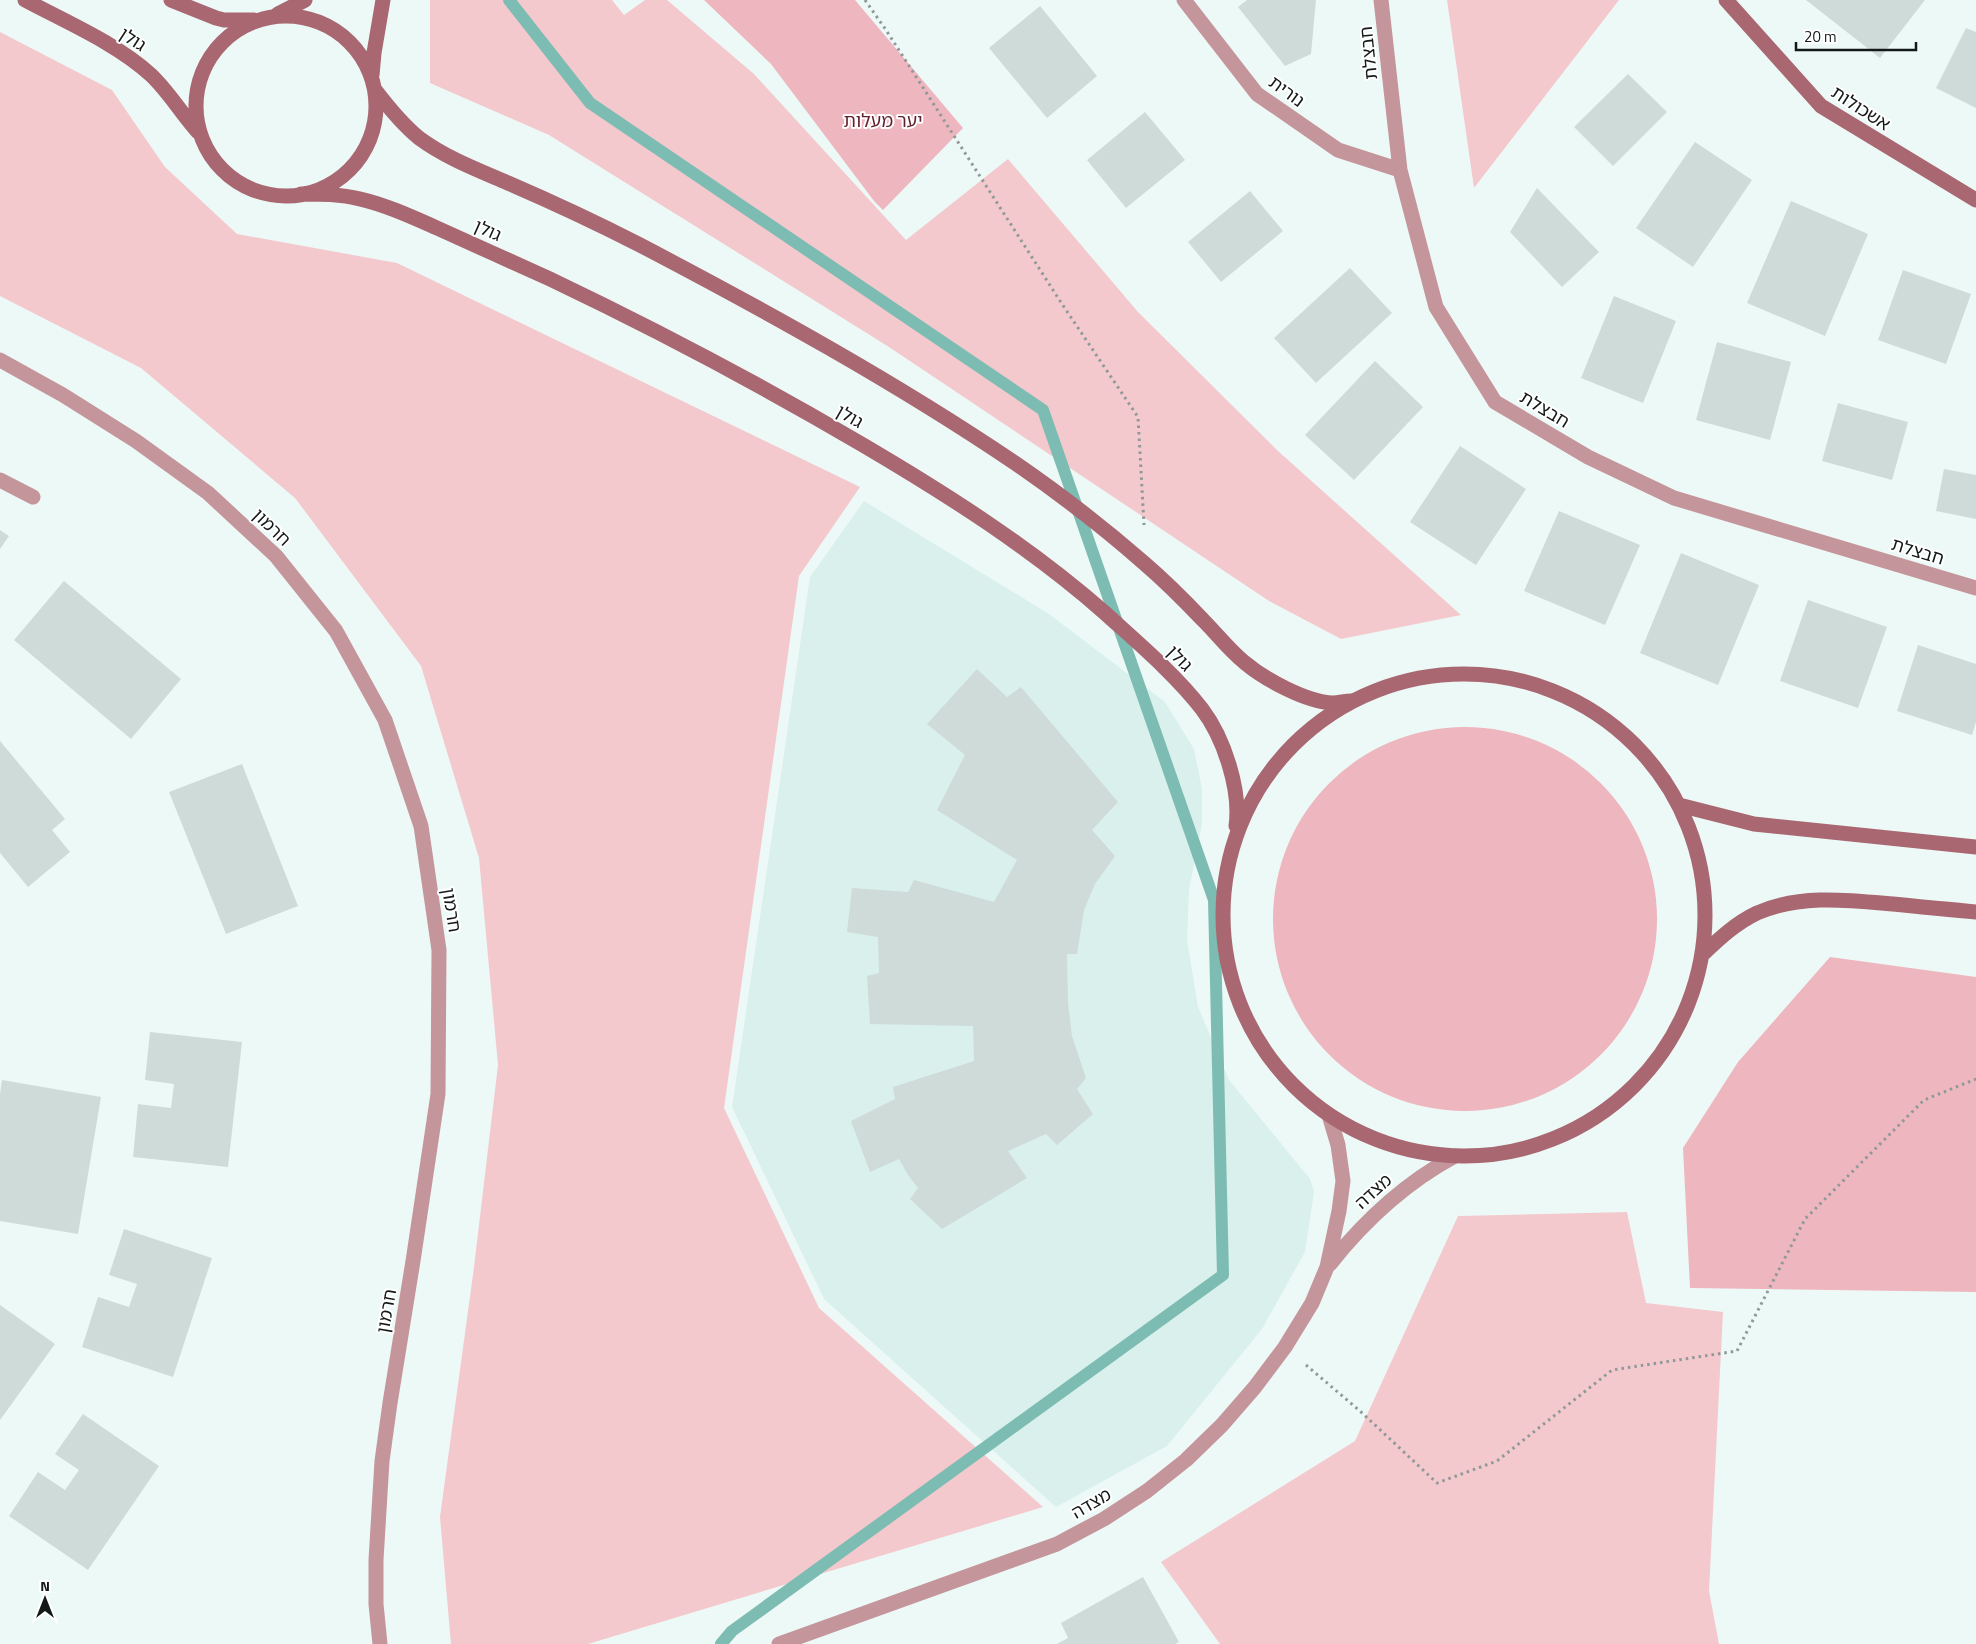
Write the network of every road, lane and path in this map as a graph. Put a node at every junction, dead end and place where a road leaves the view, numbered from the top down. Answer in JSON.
{"nodes":[{"id":1,"x":25,"y":0,"type":"edge"},
{"id":2,"x":171,"y":0,"type":"edge"},
{"id":3,"x":306,"y":0,"type":"edge"},
{"id":4,"x":382,"y":0,"type":"edge"},
{"id":5,"x":865,"y":0,"type":"edge"},
{"id":6,"x":1184,"y":0,"type":"edge"},
{"id":7,"x":1381,"y":0,"type":"edge"},
{"id":8,"x":1726,"y":0,"type":"edge"},
{"id":9,"x":265,"y":18,"type":"junction"},
{"id":10,"x":374,"y":84,"type":"junction"},
{"id":11,"x":200,"y":134,"type":"junction"},
{"id":12,"x":1400,"y":170,"type":"junction"},
{"id":13,"x":301,"y":194,"type":"junction"},
{"id":14,"x":1976,"y":200,"type":"edge"},
{"id":15,"x":0,"y":360,"type":"edge"},
{"id":16,"x":0,"y":480,"type":"edge"},
{"id":17,"x":33,"y":497,"type":"dead end"},
{"id":18,"x":1147,"y":565,"type":"junction"},
{"id":19,"x":1976,"y":588,"type":"edge"},
{"id":20,"x":1352,"y":701,"type":"junction"},
{"id":21,"x":1679,"y":805,"type":"junction"},
{"id":22,"x":1234,"y":839,"type":"junction"},
{"id":23,"x":1976,"y":846,"type":"edge"},
{"id":24,"x":1976,"y":912,"type":"edge"},
{"id":25,"x":1703,"y":954,"type":"junction"},
{"id":26,"x":1976,"y":1079,"type":"edge"},
{"id":27,"x":1329,"y":1115,"type":"junction"},
{"id":28,"x":1455,"y":1156,"type":"junction"},
{"id":29,"x":1327,"y":1267,"type":"junction"},
{"id":30,"x":1285,"y":1347,"type":"junction"},
{"id":31,"x":380,"y":1644,"type":"edge"},
{"id":32,"x":779,"y":1644,"type":"edge"}],
"edges":[{"from":1,"to":11,"type":"street","name":"גולן"},
{"from":2,"to":9,"type":"street"},
{"from":3,"to":9,"type":"street"},
{"from":4,"to":10,"type":"street"},
{"from":5,"to":18,"type":"path"},
{"from":6,"to":12,"type":"street","name":"נורית"},
{"from":7,"to":12,"type":"street","name":"חבצלת"},
{"from":8,"to":14,"type":"street","name":"אשכולות"},
{"from":9,"to":10,"type":"street"},
{"from":9,"to":11,"type":"street"},
{"from":10,"to":13,"type":"street"},
{"from":10,"to":18,"type":"street"},
{"from":11,"to":13,"type":"street","name":"גולן"},
{"from":12,"to":19,"type":"street","name":"חבצלת"},
{"from":13,"to":22,"type":"street","name":"גולן"},
{"from":15,"to":31,"type":"street","name":"חרמון"},
{"from":16,"to":17,"type":"street"},
{"from":18,"to":20,"type":"street"},
{"from":20,"to":21,"type":"street"},
{"from":20,"to":22,"type":"street"},
{"from":21,"to":23,"type":"street"},
{"from":21,"to":25,"type":"street"},
{"from":22,"to":27,"type":"street"},
{"from":24,"to":25,"type":"street"},
{"from":25,"to":28,"type":"street"},
{"from":26,"to":30,"type":"path"},
{"from":27,"to":28,"type":"street"},
{"from":27,"to":29,"type":"street","name":"מצדה"},
{"from":28,"to":29,"type":"street","name":"מצדה"},
{"from":29,"to":30,"type":"street","name":"מצדה"},
{"from":30,"to":32,"type":"street","name":"מצדה"}]}
